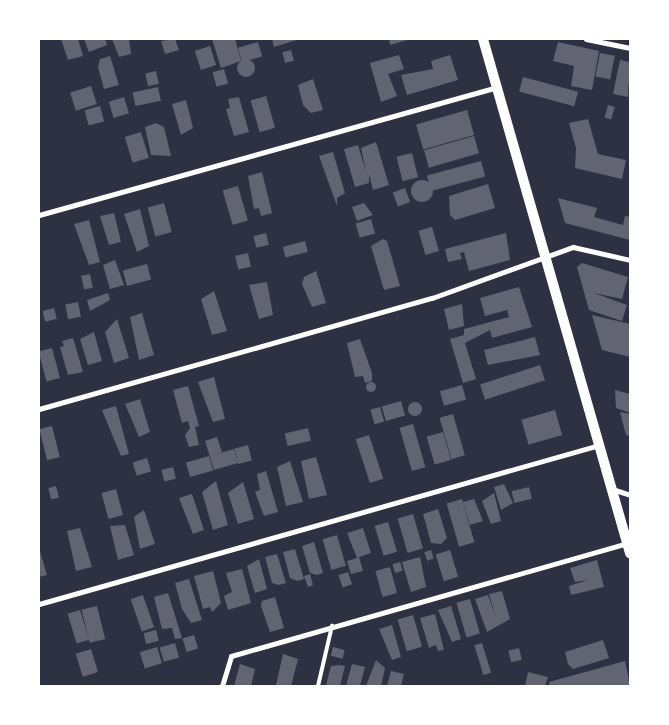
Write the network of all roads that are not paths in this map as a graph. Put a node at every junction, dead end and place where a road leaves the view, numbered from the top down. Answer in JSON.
{"nodes":[{"id":1,"x":483,"y":39,"type":"edge"},
{"id":2,"x":586,"y":39,"type":"edge"},
{"id":3,"x":630,"y":48,"type":"edge"},
{"id":4,"x":496,"y":87,"type":"junction"},
{"id":5,"x":39,"y":215,"type":"edge"},
{"id":6,"x":545,"y":254,"type":"junction"},
{"id":7,"x":630,"y":260,"type":"edge"},
{"id":8,"x":39,"y":409,"type":"edge"},
{"id":9,"x":599,"y":445,"type":"junction"},
{"id":10,"x":612,"y":489,"type":"junction"},
{"id":11,"x":630,"y":495,"type":"edge"},
{"id":12,"x":629,"y":548,"type":"edge"},
{"id":13,"x":39,"y":604,"type":"edge"},
{"id":14,"x":332,"y":626,"type":"junction"},
{"id":15,"x":222,"y":686,"type":"edge"},
{"id":16,"x":318,"y":686,"type":"edge"}],
"edges":[{"from":1,"to":4,"type":"main road"},
{"from":2,"to":3,"type":"street"},
{"from":4,"to":5,"type":"street"},
{"from":4,"to":6,"type":"main road"},
{"from":6,"to":7,"type":"street"},
{"from":6,"to":8,"type":"street"},
{"from":6,"to":9,"type":"main road"},
{"from":9,"to":10,"type":"main road"},
{"from":9,"to":13,"type":"street"},
{"from":10,"to":11,"type":"street"},
{"from":10,"to":12,"type":"main road"},
{"from":12,"to":14,"type":"street"},
{"from":14,"to":15,"type":"street"},
{"from":14,"to":16,"type":"lane"}]}
